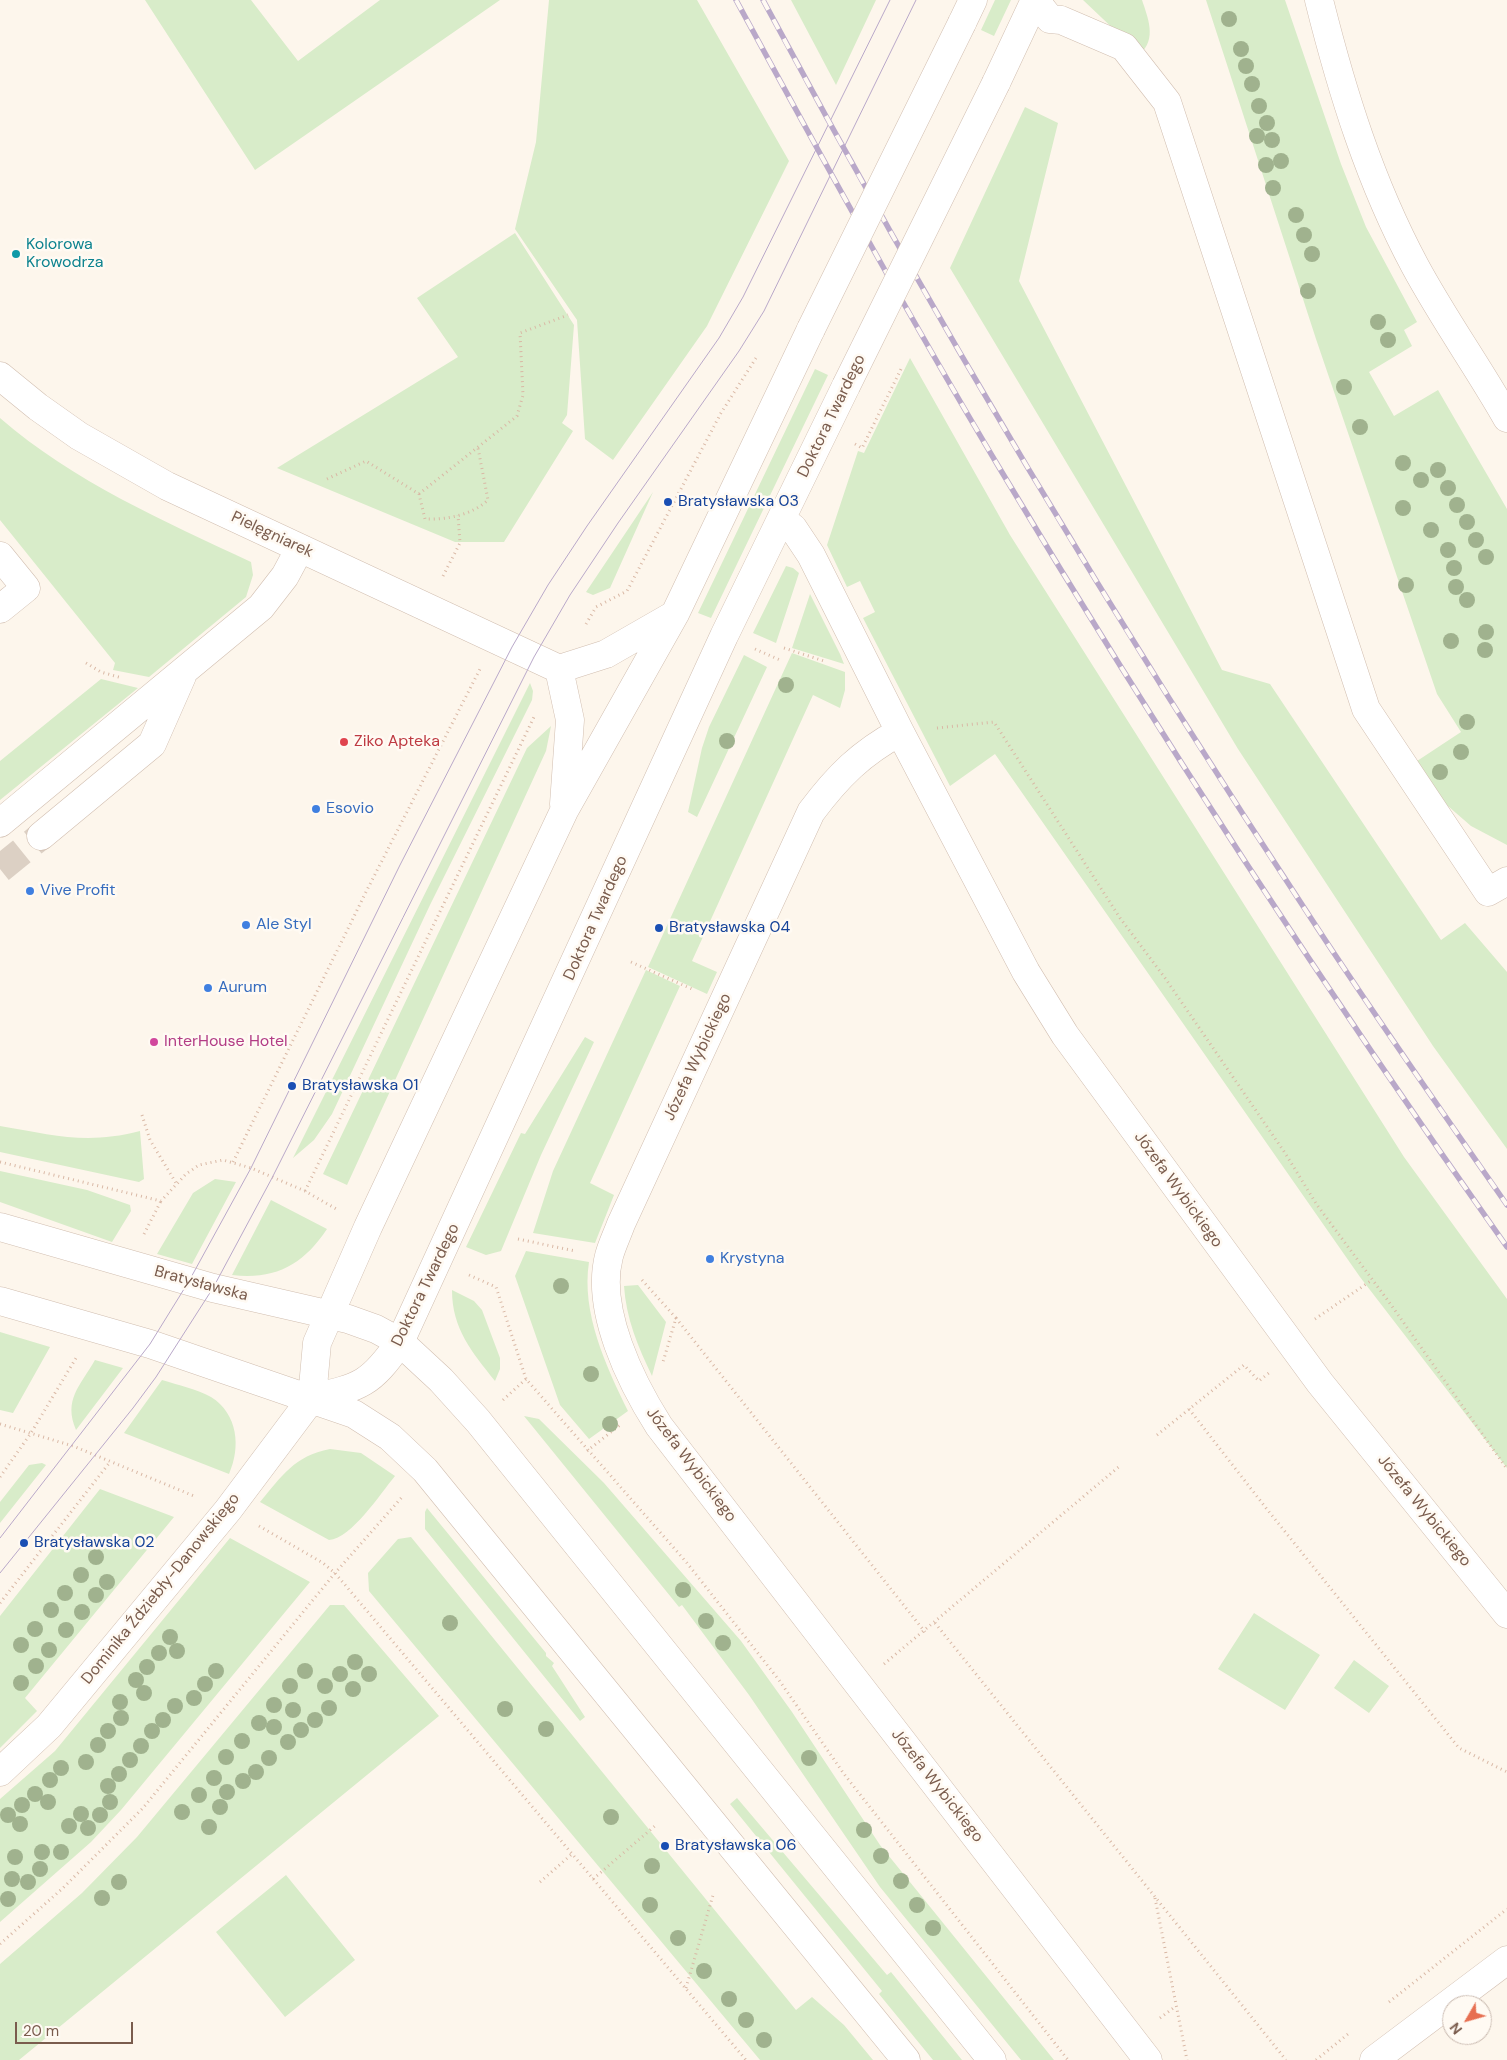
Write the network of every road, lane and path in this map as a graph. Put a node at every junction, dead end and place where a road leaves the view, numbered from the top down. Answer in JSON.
{"nodes":[{"id":1,"x":1035,"y":0,"type":"edge"},
{"id":2,"x":1319,"y":0,"type":"edge"},
{"id":3,"x":968,"y":12,"type":"edge"},
{"id":4,"x":568,"y":315,"type":"dead end"},
{"id":5,"x":762,"y":350,"type":"dead end"},
{"id":6,"x":901,"y":368,"type":"dead end"},
{"id":7,"x":0,"y":376,"type":"edge"},
{"id":8,"x":1507,"y":418,"type":"edge"},
{"id":9,"x":478,"y":448,"type":"junction"},
{"id":10,"x":862,"y":448,"type":"dead end"},
{"id":11,"x":327,"y":479,"type":"dead end"},
{"id":12,"x":419,"y":494,"type":"junction"},
{"id":13,"x":458,"y":515,"type":"junction"},
{"id":14,"x":781,"y":519,"type":"junction"},
{"id":15,"x":300,"y":548,"type":"junction"},
{"id":16,"x":0,"y":556,"type":"edge"},
{"id":17,"x":442,"y":579,"type":"dead end"},
{"id":18,"x":0,"y":609,"type":"edge"},
{"id":19,"x":675,"y":614,"type":"junction"},
{"id":20,"x":581,"y":633,"type":"dead end"},
{"id":21,"x":753,"y":648,"type":"dead end"},
{"id":22,"x":780,"y":660,"type":"dead end"},
{"id":23,"x":482,"y":664,"type":"dead end"},
{"id":24,"x":559,"y":669,"type":"junction"},
{"id":25,"x":184,"y":671,"type":"junction"},
{"id":26,"x":900,"y":732,"type":"junction"},
{"id":27,"x":519,"y":743,"type":"dead end"},
{"id":28,"x":564,"y":811,"type":"junction"},
{"id":29,"x":0,"y":823,"type":"edge"},
{"id":30,"x":40,"y":836,"type":"tunnel mouth"},
{"id":31,"x":1507,"y":881,"type":"edge"},
{"id":32,"x":631,"y":962,"type":"dead end"},
{"id":33,"x":723,"y":1003,"type":"junction"},
{"id":34,"x":142,"y":1115,"type":"dead end"},
{"id":35,"x":0,"y":1162,"type":"edge"},
{"id":36,"x":233,"y":1162,"type":"junction"},
{"id":37,"x":176,"y":1183,"type":"junction"},
{"id":38,"x":161,"y":1201,"type":"junction"},
{"id":39,"x":0,"y":1227,"type":"edge"},
{"id":40,"x":140,"y":1242,"type":"dead end"},
{"id":41,"x":465,"y":1273,"type":"dead end"},
{"id":42,"x":1372,"y":1280,"type":"junction"},
{"id":43,"x":0,"y":1302,"type":"edge"},
{"id":44,"x":328,"y":1316,"type":"junction"},
{"id":45,"x":676,"y":1318,"type":"dead end"},
{"id":46,"x":1286,"y":1339,"type":"junction"},
{"id":47,"x":400,"y":1342,"type":"junction"},
{"id":48,"x":78,"y":1354,"type":"dead end"},
{"id":49,"x":526,"y":1380,"type":"junction"},
{"id":50,"x":1259,"y":1381,"type":"dead end"},
{"id":51,"x":506,"y":1397,"type":"dead end"},
{"id":52,"x":312,"y":1398,"type":"junction"},
{"id":53,"x":1189,"y":1409,"type":"junction"},
{"id":54,"x":0,"y":1424,"type":"edge"},
{"id":55,"x":32,"y":1433,"type":"junction"},
{"id":56,"x":1157,"y":1435,"type":"dead end"},
{"id":57,"x":110,"y":1462,"type":"junction"},
{"id":58,"x":1121,"y":1464,"type":"dead end"},
{"id":59,"x":1507,"y":1469,"type":"edge"},
{"id":60,"x":0,"y":1477,"type":"edge"},
{"id":61,"x":405,"y":1494,"type":"dead end"},
{"id":62,"x":199,"y":1498,"type":"dead end"},
{"id":63,"x":254,"y":1523,"type":"dead end"},
{"id":64,"x":335,"y":1573,"type":"junction"},
{"id":65,"x":0,"y":1603,"type":"edge"},
{"id":66,"x":1507,"y":1614,"type":"edge"},
{"id":67,"x":935,"y":1623,"type":"junction"},
{"id":68,"x":925,"y":1632,"type":"junction"},
{"id":69,"x":859,"y":1685,"type":"junction"},
{"id":70,"x":0,"y":1772,"type":"edge"},
{"id":71,"x":1507,"y":1772,"type":"edge"},
{"id":72,"x":656,"y":1825,"type":"dead end"},
{"id":73,"x":572,"y":1854,"type":"junction"},
{"id":74,"x":593,"y":1879,"type":"junction"},
{"id":75,"x":540,"y":1882,"type":"dead end"},
{"id":76,"x":713,"y":1896,"type":"dead end"},
{"id":77,"x":1155,"y":1897,"type":"junction"},
{"id":78,"x":1507,"y":1909,"type":"edge"},
{"id":79,"x":0,"y":1944,"type":"edge"},
{"id":80,"x":1507,"y":1960,"type":"edge"},
{"id":81,"x":686,"y":1988,"type":"junction"},
{"id":82,"x":1384,"y":2006,"type":"dead end"},
{"id":83,"x":1354,"y":2030,"type":"dead end"},
{"id":84,"x":746,"y":2060,"type":"edge"},
{"id":85,"x":906,"y":2060,"type":"edge"},
{"id":86,"x":992,"y":2060,"type":"edge"},
{"id":87,"x":1068,"y":2060,"type":"edge"},
{"id":88,"x":1148,"y":2060,"type":"edge"},
{"id":89,"x":1187,"y":2060,"type":"edge"},
{"id":90,"x":1286,"y":2060,"type":"edge"},
{"id":91,"x":1316,"y":2060,"type":"edge"},
{"id":92,"x":1374,"y":2060,"type":"edge"}],
"edges":[{"from":1,"to":14,"type":"street","name":"Doktora Twardego","bridge":true},
{"from":1,"to":31,"type":"street"},
{"from":2,"to":8,"type":"street"},
{"from":3,"to":19,"type":"street","bridge":true},
{"from":4,"to":9,"type":"path"},
{"from":5,"to":20,"type":"path"},
{"from":6,"to":10,"type":"path"},
{"from":7,"to":15,"type":"street","name":"Pielęgniarek"},
{"from":9,"to":12,"type":"path"},
{"from":9,"to":13,"type":"path"},
{"from":11,"to":12,"type":"path"},
{"from":12,"to":13,"type":"path"},
{"from":13,"to":17,"type":"path"},
{"from":14,"to":26,"type":"street","name":"Józefa Wybickiego"},
{"from":14,"to":47,"type":"street","name":"Doktora Twardego"},
{"from":15,"to":24,"type":"street","name":"Pielęgniarek"},
{"from":15,"to":25,"type":"street"},
{"from":16,"to":18,"type":"street"},
{"from":19,"to":24,"type":"street"},
{"from":19,"to":28,"type":"street"},
{"from":21,"to":22,"type":"path"},
{"from":23,"to":36,"type":"path"},
{"from":24,"to":28,"type":"street"},
{"from":25,"to":29,"type":"street"},
{"from":25,"to":30,"type":"street"},
{"from":26,"to":33,"type":"street","name":"Józefa Wybickiego"},
{"from":26,"to":42,"type":"path"},
{"from":26,"to":46,"type":"street","name":"Józefa Wybickiego"},
{"from":27,"to":36,"type":"path"},
{"from":28,"to":44,"type":"street"},
{"from":32,"to":33,"type":"path"},
{"from":33,"to":69,"type":"street","name":"Józefa Wybickiego"},
{"from":34,"to":37,"type":"path"},
{"from":35,"to":38,"type":"path"},
{"from":36,"to":37,"type":"path"},
{"from":37,"to":38,"type":"path"},
{"from":38,"to":40,"type":"path"},
{"from":39,"to":44,"type":"street","name":"Bratysławska"},
{"from":41,"to":49,"type":"path"},
{"from":42,"to":46,"type":"path"},
{"from":42,"to":59,"type":"path"},
{"from":43,"to":52,"type":"street"},
{"from":44,"to":47,"type":"street","name":"Bratysławska"},
{"from":44,"to":52,"type":"street"},
{"from":45,"to":68,"type":"path"},
{"from":46,"to":66,"type":"street","name":"Józefa Wybickiego"},
{"from":47,"to":52,"type":"street","name":"Doktora Twardego"},
{"from":47,"to":86,"type":"street"},
{"from":48,"to":55,"type":"path"},
{"from":49,"to":51,"type":"path"},
{"from":49,"to":87,"type":"path"},
{"from":50,"to":53,"type":"path"},
{"from":52,"to":70,"type":"street","name":"Dominika Ździebły-Danowskiego"},
{"from":52,"to":85,"type":"street"},
{"from":53,"to":56,"type":"path"},
{"from":53,"to":71,"type":"path"},
{"from":54,"to":55,"type":"path"},
{"from":55,"to":57,"type":"path"},
{"from":55,"to":60,"type":"path"},
{"from":57,"to":62,"type":"path"},
{"from":57,"to":65,"type":"path"},
{"from":58,"to":67,"type":"path"},
{"from":61,"to":64,"type":"path"},
{"from":63,"to":64,"type":"path"},
{"from":64,"to":73,"type":"path"},
{"from":64,"to":79,"type":"path"},
{"from":67,"to":68,"type":"path"},
{"from":67,"to":77,"type":"path"},
{"from":68,"to":69,"type":"path"},
{"from":69,"to":88,"type":"street","name":"Józefa Wybickiego"},
{"from":72,"to":74,"type":"path"},
{"from":73,"to":74,"type":"path"},
{"from":73,"to":75,"type":"path"},
{"from":74,"to":81,"type":"path"},
{"from":76,"to":81,"type":"path"},
{"from":77,"to":89,"type":"path"},
{"from":77,"to":90,"type":"path"},
{"from":78,"to":82,"type":"path"},
{"from":80,"to":92,"type":"street"},
{"from":81,"to":84,"type":"path"},
{"from":83,"to":91,"type":"path"}]}
